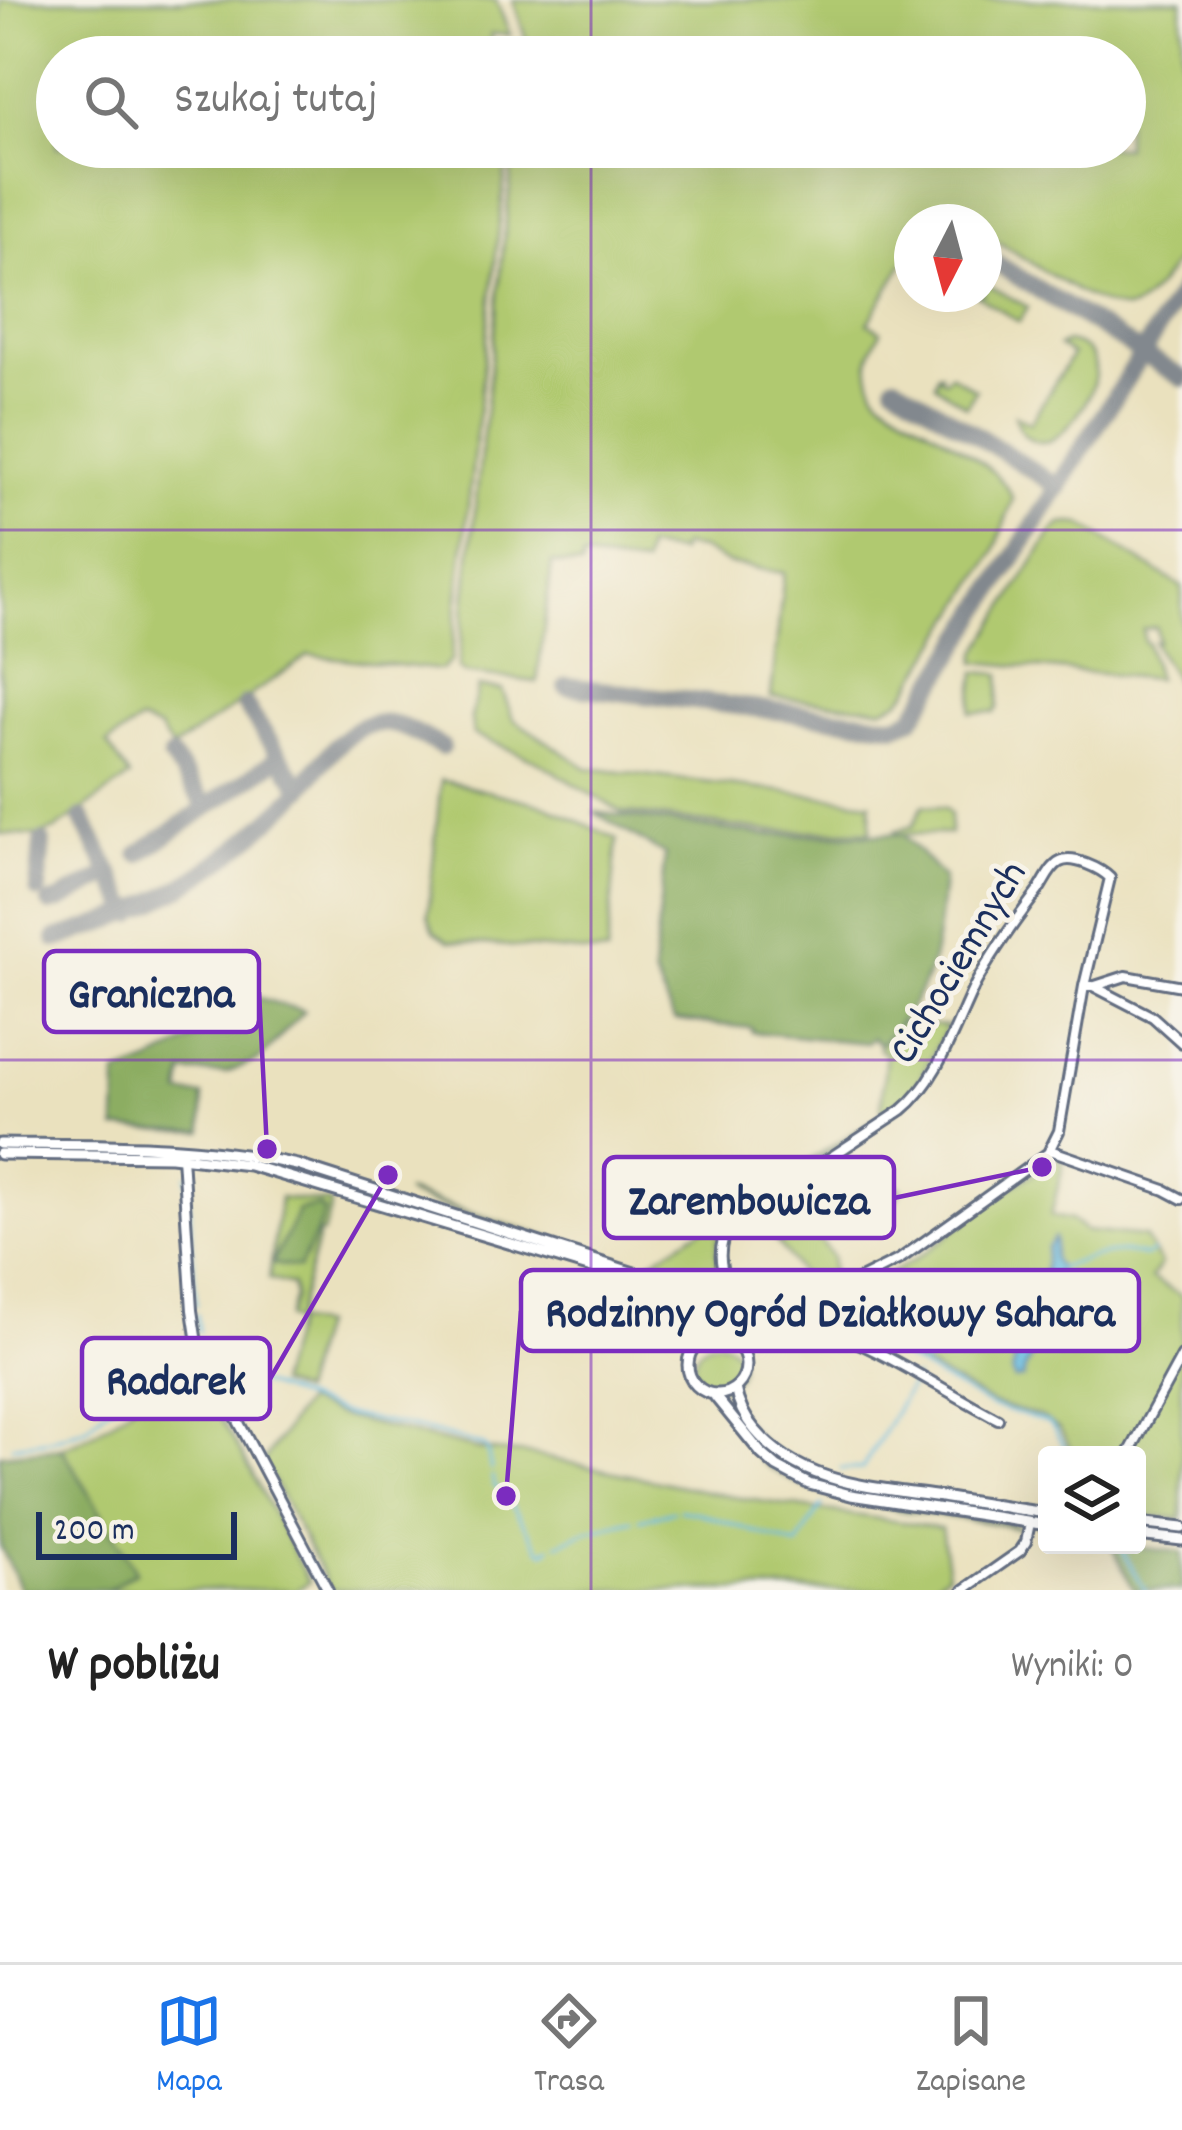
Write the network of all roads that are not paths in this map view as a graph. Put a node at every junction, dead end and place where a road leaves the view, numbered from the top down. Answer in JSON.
{"nodes":[{"id":1,"x":1089,"y":986,"type":"junction"},
{"id":2,"x":1182,"y":986,"type":"edge"},
{"id":3,"x":1182,"y":1042,"type":"edge"},
{"id":4,"x":0,"y":1149,"type":"edge"},
{"id":5,"x":1050,"y":1150,"type":"junction"},
{"id":6,"x":182,"y":1156,"type":"junction"},
{"id":7,"x":1182,"y":1199,"type":"edge"},
{"id":8,"x":395,"y":1202,"type":"junction"},
{"id":9,"x":764,"y":1312,"type":"junction"},
{"id":10,"x":714,"y":1336,"type":"junction"},
{"id":11,"x":740,"y":1347,"type":"junction"},
{"id":12,"x":692,"y":1350,"type":"junction"},
{"id":13,"x":1182,"y":1356,"type":"edge"},
{"id":14,"x":736,"y":1388,"type":"junction"},
{"id":15,"x":713,"y":1394,"type":"junction"},
{"id":16,"x":998,"y":1419,"type":"dead end"},
{"id":17,"x":1133,"y":1446,"type":"edge"},
{"id":18,"x":1038,"y":1512,"type":"edge"},
{"id":19,"x":1030,"y":1522,"type":"junction"},
{"id":20,"x":1038,"y":1523,"type":"edge"},
{"id":21,"x":1146,"y":1524,"type":"edge"},
{"id":22,"x":1182,"y":1528,"type":"edge"},
{"id":23,"x":1146,"y":1536,"type":"edge"},
{"id":24,"x":1182,"y":1540,"type":"edge"},
{"id":25,"x":328,"y":1590,"type":"edge"},
{"id":26,"x":964,"y":1590,"type":"edge"}],
"edges":[{"from":1,"to":2,"type":"street"},
{"from":1,"to":3,"type":"street"},
{"from":1,"to":5,"type":"street"},
{"from":1,"to":10,"type":"street","name":"Cichociemnych"},
{"from":4,"to":6,"type":"main road"},
{"from":4,"to":8,"type":"main road"},
{"from":5,"to":7,"type":"street"},
{"from":5,"to":9,"type":"street"},
{"from":6,"to":8,"type":"main road"},
{"from":6,"to":25,"type":"street"},
{"from":8,"to":10,"type":"main road"},
{"from":8,"to":12,"type":"main road"},
{"from":9,"to":11,"type":"street"},
{"from":9,"to":16,"type":"street"},
{"from":10,"to":11,"type":"main road"},
{"from":10,"to":12,"type":"main road"},
{"from":11,"to":14,"type":"main road"},
{"from":12,"to":15,"type":"main road"},
{"from":13,"to":17,"type":"street"},
{"from":14,"to":15,"type":"main road"},
{"from":14,"to":18,"type":"main road"},
{"from":15,"to":19,"type":"main road"},
{"from":19,"to":20,"type":"main road"},
{"from":19,"to":26,"type":"street"},
{"from":21,"to":22,"type":"main road"},
{"from":23,"to":24,"type":"main road"}]}
